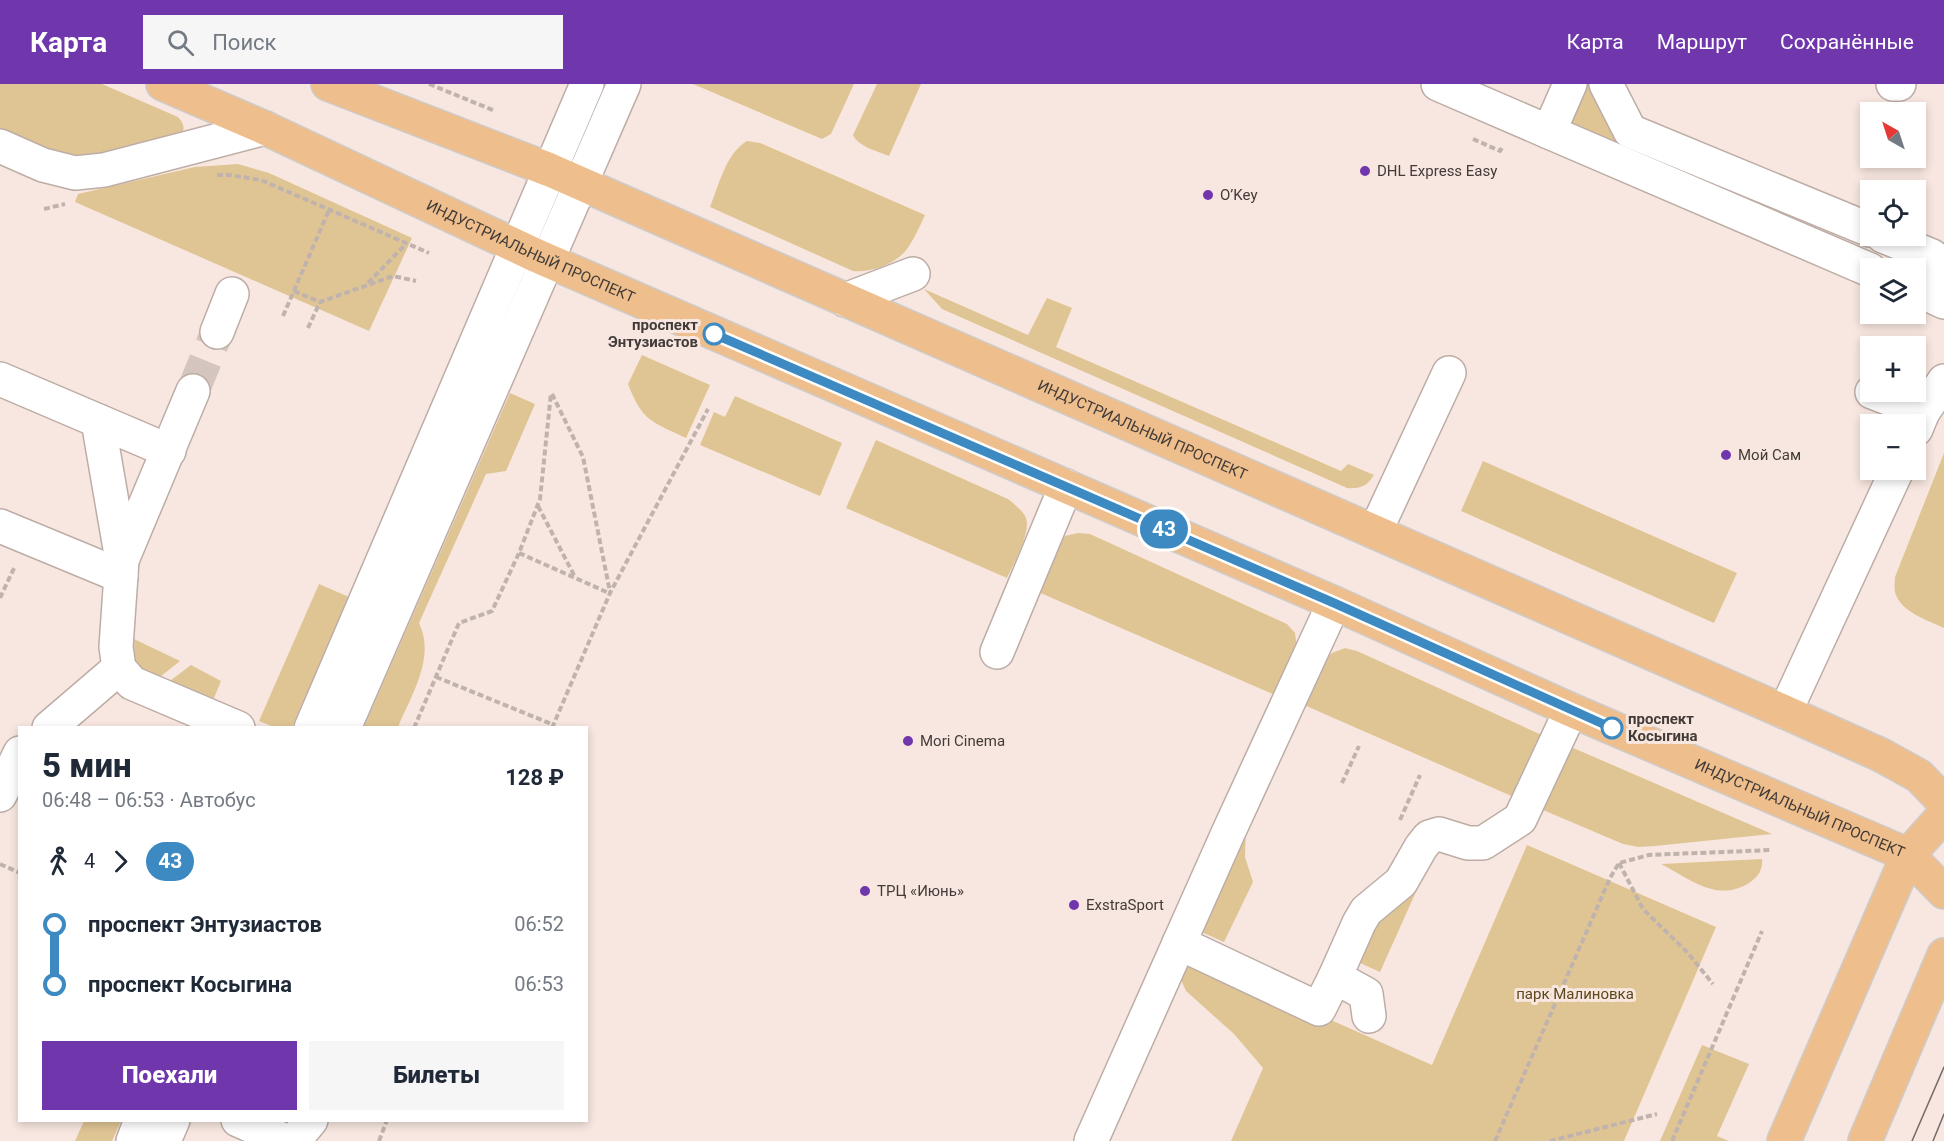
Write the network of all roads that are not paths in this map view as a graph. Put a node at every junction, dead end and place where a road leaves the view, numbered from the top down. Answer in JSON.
{"nodes":[{"id":1,"x":163,"y":84,"type":"edge"},
{"id":2,"x":328,"y":84,"type":"edge"},
{"id":3,"x":587,"y":84,"type":"edge"},
{"id":4,"x":624,"y":84,"type":"edge"},
{"id":5,"x":1438,"y":84,"type":"edge"},
{"id":6,"x":1570,"y":84,"type":"edge"},
{"id":7,"x":1606,"y":84,"type":"edge"},
{"id":8,"x":1893,"y":84,"type":"edge"},
{"id":9,"x":1899,"y":84,"type":"edge"},
{"id":10,"x":265,"y":128,"type":"junction"},
{"id":11,"x":1550,"y":132,"type":"junction"},
{"id":12,"x":0,"y":147,"type":"edge"},
{"id":13,"x":550,"y":170,"type":"junction"},
{"id":14,"x":581,"y":184,"type":"junction"},
{"id":15,"x":1860,"y":226,"type":"edge"},
{"id":16,"x":1908,"y":246,"type":"edge"},
{"id":17,"x":517,"y":247,"type":"junction"},
{"id":18,"x":548,"y":260,"type":"junction"},
{"id":19,"x":1860,"y":266,"type":"edge"},
{"id":20,"x":1944,"y":272,"type":"edge"},
{"id":21,"x":913,"y":274,"type":"dead end"},
{"id":22,"x":232,"y":294,"type":"dead end"},
{"id":23,"x":1926,"y":294,"type":"edge"},
{"id":24,"x":845,"y":300,"type":"junction"},
{"id":25,"x":1944,"y":302,"type":"edge"},
{"id":26,"x":216,"y":332,"type":"tunnel mouth"},
{"id":27,"x":1449,"y":373,"type":"dead end"},
{"id":28,"x":0,"y":379,"type":"edge"},
{"id":29,"x":1944,"y":381,"type":"edge"},
{"id":30,"x":193,"y":392,"type":"tunnel mouth"},
{"id":31,"x":1888,"y":402,"type":"edge"},
{"id":32,"x":1908,"y":414,"type":"edge"},
{"id":33,"x":1923,"y":414,"type":"edge"},
{"id":34,"x":98,"y":421,"type":"junction"},
{"id":35,"x":169,"y":451,"type":"junction"},
{"id":36,"x":1892,"y":480,"type":"edge"},
{"id":37,"x":1066,"y":486,"type":"junction"},
{"id":38,"x":0,"y":526,"type":"edge"},
{"id":39,"x":1375,"y":532,"type":"junction"},
{"id":40,"x":121,"y":568,"type":"junction"},
{"id":41,"x":1334,"y":603,"type":"junction"},
{"id":42,"x":997,"y":652,"type":"dead end"},
{"id":43,"x":119,"y":668,"type":"junction"},
{"id":44,"x":1571,"y":710,"type":"junction"},
{"id":45,"x":1785,"y":712,"type":"junction"},
{"id":46,"x":51,"y":726,"type":"edge"},
{"id":47,"x":232,"y":726,"type":"edge"},
{"id":48,"x":312,"y":726,"type":"edge"},
{"id":49,"x":345,"y":726,"type":"edge"},
{"id":50,"x":13,"y":751,"type":"edge"},
{"id":51,"x":0,"y":795,"type":"edge"},
{"id":52,"x":1944,"y":802,"type":"edge"},
{"id":53,"x":1944,"y":815,"type":"edge"},
{"id":54,"x":1908,"y":855,"type":"junction"},
{"id":55,"x":1944,"y":892,"type":"edge"},
{"id":56,"x":1179,"y":944,"type":"junction"},
{"id":57,"x":1944,"y":955,"type":"edge"},
{"id":58,"x":1335,"y":977,"type":"junction"},
{"id":59,"x":1369,"y":1016,"type":"dead end"},
{"id":60,"x":140,"y":1122,"type":"edge"},
{"id":61,"x":172,"y":1122,"type":"edge"},
{"id":62,"x":242,"y":1122,"type":"edge"},
{"id":63,"x":309,"y":1122,"type":"edge"},
{"id":64,"x":132,"y":1141,"type":"edge"},
{"id":65,"x":164,"y":1141,"type":"edge"},
{"id":66,"x":286,"y":1141,"type":"edge"},
{"id":67,"x":296,"y":1141,"type":"edge"},
{"id":68,"x":1091,"y":1141,"type":"edge"},
{"id":69,"x":1784,"y":1141,"type":"edge"},
{"id":70,"x":1865,"y":1141,"type":"edge"}],
"edges":[{"from":1,"to":10,"type":"main road","name":"ИНДУСТРИАЛЬНЫЙ ПРОСПЕКТ"},
{"from":2,"to":13,"type":"main road","name":"ИНДУСТРИАЛЬНЫЙ ПРОСПЕКТ"},
{"from":3,"to":13,"type":"street"},
{"from":4,"to":14,"type":"street"},
{"from":5,"to":11,"type":"street"},
{"from":6,"to":11,"type":"street"},
{"from":7,"to":15,"type":"street"},
{"from":8,"to":9,"type":"street"},
{"from":10,"to":12,"type":"street"},
{"from":10,"to":17,"type":"main road","name":"ИНДУСТРИАЛЬНЫЙ ПРОСПЕКТ"},
{"from":11,"to":19,"type":"street"},
{"from":13,"to":14,"type":"main road","name":"ИНДУСТРИАЛЬНЫЙ ПРОСПЕКТ"},
{"from":13,"to":17,"type":"street"},
{"from":14,"to":18,"type":"street"},
{"from":14,"to":24,"type":"main road","name":"ИНДУСТРИАЛЬНЫЙ ПРОСПЕКТ"},
{"from":16,"to":20,"type":"street"},
{"from":17,"to":18,"type":"main road","name":"ИНДУСТРИАЛЬНЫЙ ПРОСПЕКТ"},
{"from":17,"to":48,"type":"street"},
{"from":18,"to":37,"type":"main road","name":"ИНДУСТРИАЛЬНЫЙ ПРОСПЕКТ"},
{"from":18,"to":49,"type":"street"},
{"from":21,"to":24,"type":"street"},
{"from":22,"to":26,"type":"street"},
{"from":23,"to":25,"type":"street"},
{"from":24,"to":39,"type":"main road","name":"ИНДУСТРИАЛЬНЫЙ ПРОСПЕКТ"},
{"from":27,"to":39,"type":"street"},
{"from":28,"to":34,"type":"street"},
{"from":29,"to":33,"type":"street"},
{"from":30,"to":35,"type":"street"},
{"from":31,"to":32,"type":"street"},
{"from":34,"to":35,"type":"street"},
{"from":34,"to":40,"type":"street"},
{"from":35,"to":40,"type":"street"},
{"from":36,"to":45,"type":"street"},
{"from":37,"to":41,"type":"main road","name":"ИНДУСТРИАЛЬНЫЙ ПРОСПЕКТ"},
{"from":37,"to":42,"type":"street"},
{"from":38,"to":40,"type":"street"},
{"from":39,"to":45,"type":"main road","name":"ИНДУСТРИАЛЬНЫЙ ПРОСПЕКТ"},
{"from":40,"to":43,"type":"street"},
{"from":41,"to":44,"type":"main road","name":"ИНДУСТРИАЛЬНЫЙ ПРОСПЕКТ"},
{"from":41,"to":56,"type":"street"},
{"from":43,"to":46,"type":"street"},
{"from":43,"to":47,"type":"street"},
{"from":44,"to":54,"type":"main road","name":"ИНДУСТРИАЛЬНЫЙ ПРОСПЕКТ"},
{"from":44,"to":58,"type":"street"},
{"from":45,"to":52,"type":"main road","name":"ИНДУСТРИАЛЬНЫЙ ПРОСПЕКТ"},
{"from":50,"to":51,"type":"street"},
{"from":53,"to":54,"type":"main road"},
{"from":54,"to":55,"type":"main road","name":"ИНДУСТРИАЛЬНЫЙ ПРОСПЕКТ"},
{"from":54,"to":69,"type":"main road"},
{"from":56,"to":58,"type":"street"},
{"from":56,"to":68,"type":"street"},
{"from":57,"to":70,"type":"main road"},
{"from":58,"to":59,"type":"street"},
{"from":60,"to":64,"type":"street"},
{"from":61,"to":65,"type":"street"},
{"from":62,"to":66,"type":"street"},
{"from":63,"to":67,"type":"street"}]}
